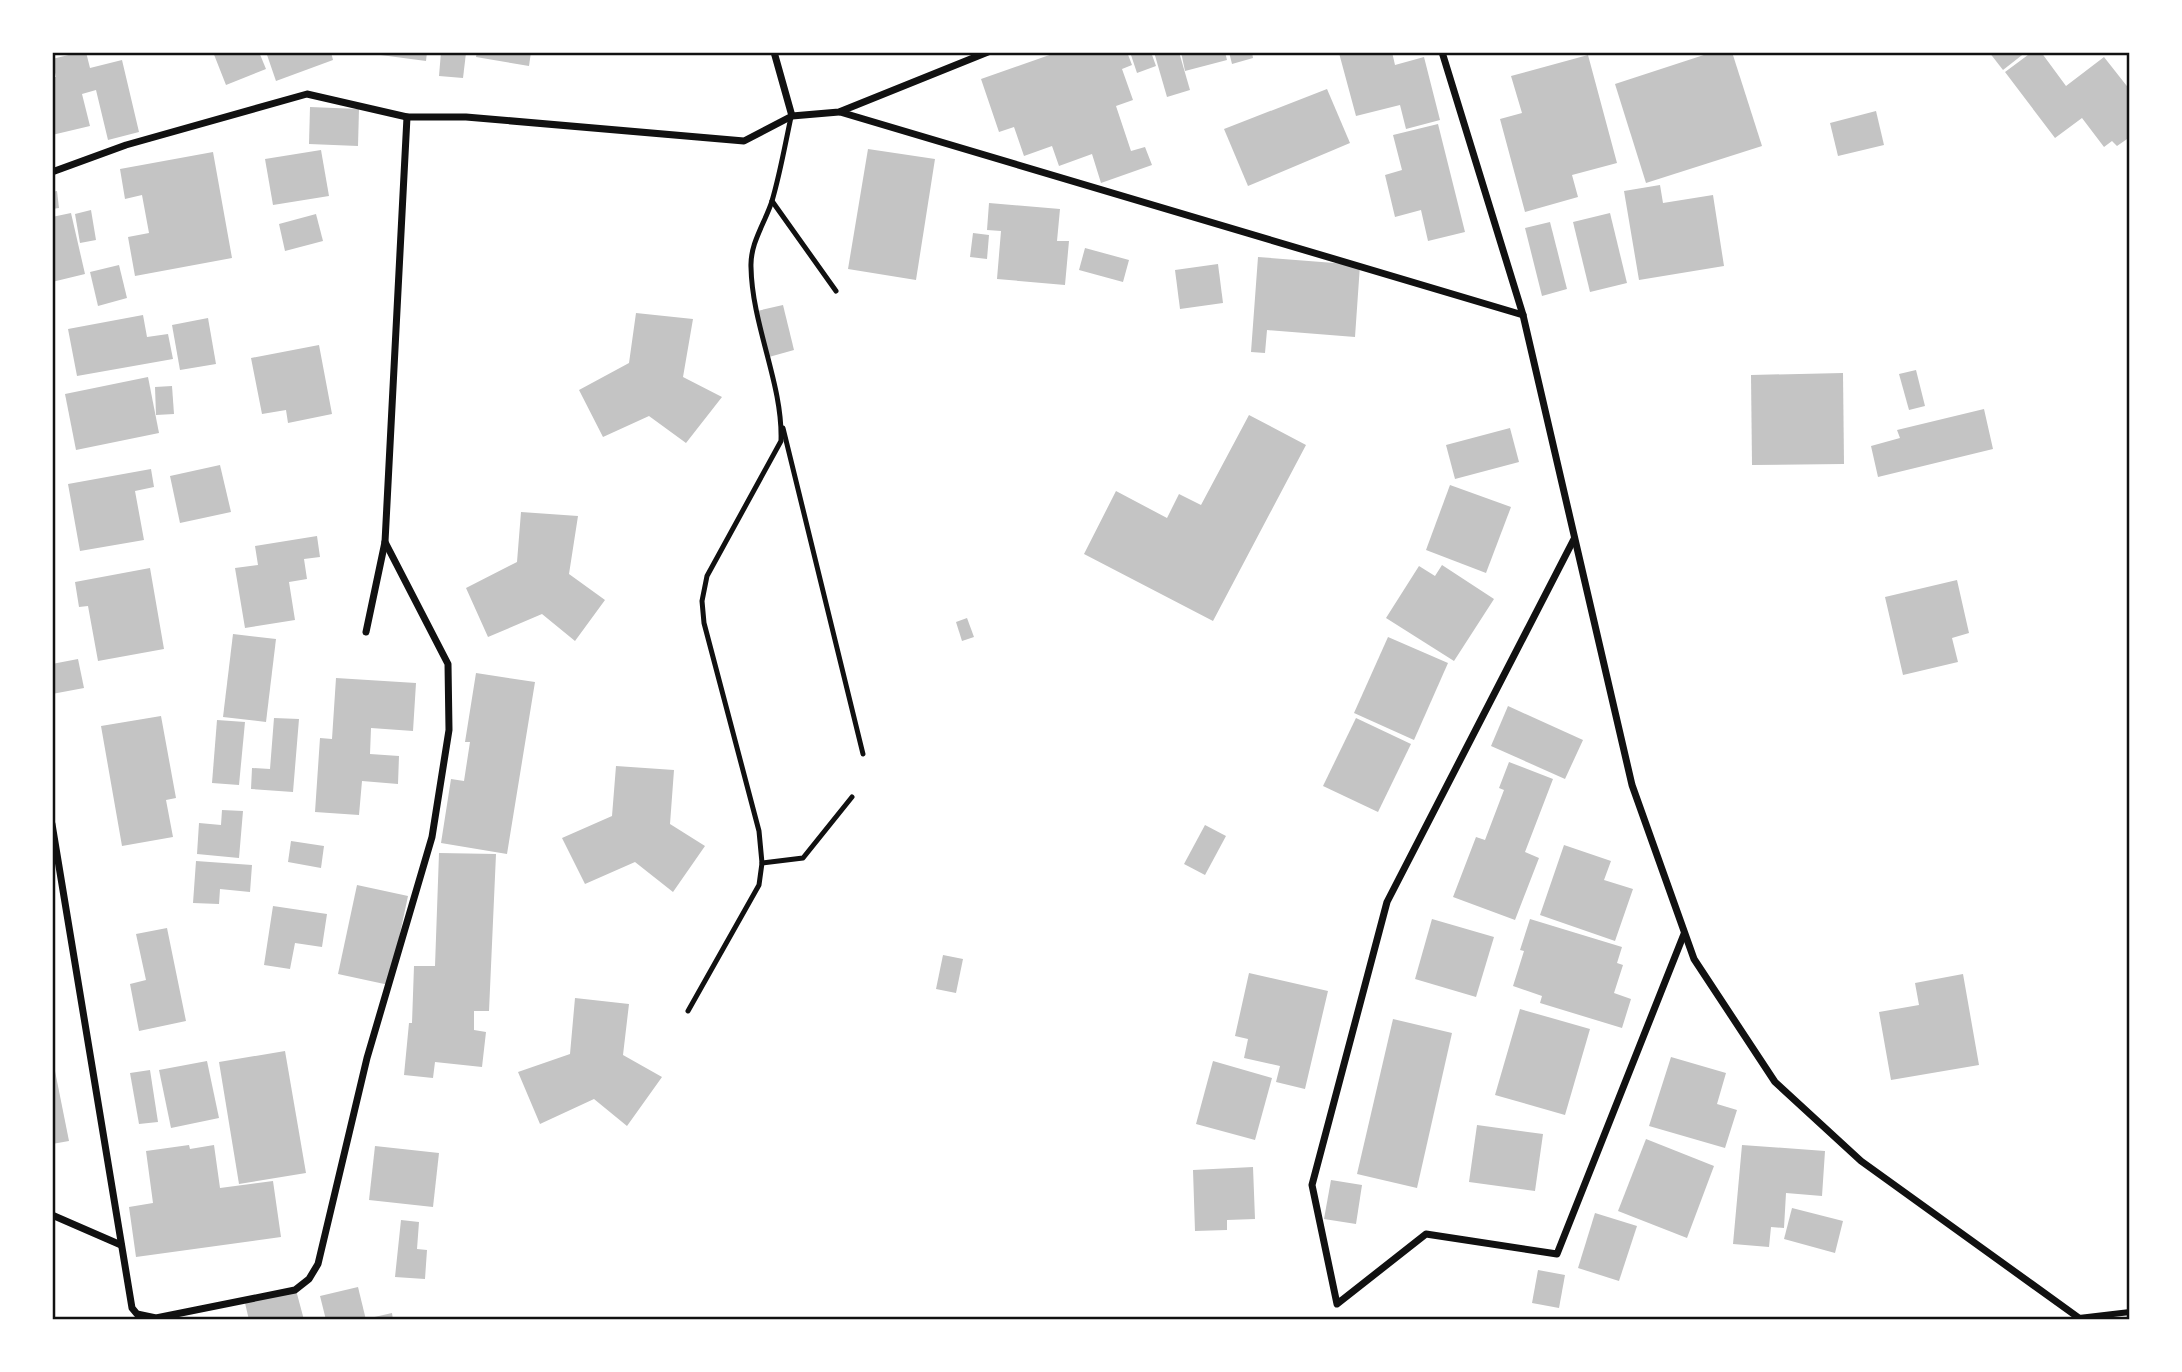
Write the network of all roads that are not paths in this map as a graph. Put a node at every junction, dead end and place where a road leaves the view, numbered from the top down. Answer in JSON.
{"nodes":[{"id":1,"x":774,"y":52,"type":"edge"},
{"id":2,"x":988,"y":52,"type":"edge"},
{"id":3,"x":1442,"y":52,"type":"edge"},
{"id":4,"x":839,"y":112,"type":"junction"},
{"id":5,"x":792,"y":116,"type":"junction"},
{"id":6,"x":407,"y":117,"type":"junction"},
{"id":7,"x":52,"y":172,"type":"edge"},
{"id":8,"x":772,"y":201,"type":"junction"},
{"id":9,"x":836,"y":291,"type":"dead end"},
{"id":10,"x":1523,"y":315,"type":"junction"},
{"id":11,"x":781,"y":422,"type":"junction"},
{"id":12,"x":1575,"y":538,"type":"junction"},
{"id":13,"x":385,"y":542,"type":"junction"},
{"id":14,"x":366,"y":632,"type":"dead end"},
{"id":15,"x":863,"y":754,"type":"dead end"},
{"id":16,"x":852,"y":797,"type":"dead end"},
{"id":17,"x":52,"y":824,"type":"edge"},
{"id":18,"x":762,"y":863,"type":"junction"},
{"id":19,"x":1684,"y":933,"type":"junction"},
{"id":20,"x":688,"y":1011,"type":"dead end"},
{"id":21,"x":52,"y":1215,"type":"edge"},
{"id":22,"x":121,"y":1245,"type":"junction"},
{"id":23,"x":2130,"y":1312,"type":"edge"},
{"id":24,"x":2079,"y":1318,"type":"edge"}],
"edges":[{"from":1,"to":5,"type":"street"},
{"from":2,"to":4,"type":"street"},
{"from":3,"to":10,"type":"street"},
{"from":4,"to":5,"type":"street"},
{"from":4,"to":10,"type":"street"},
{"from":5,"to":6,"type":"street"},
{"from":5,"to":8,"type":"lane"},
{"from":6,"to":7,"type":"street"},
{"from":6,"to":13,"type":"street"},
{"from":8,"to":9,"type":"lane"},
{"from":8,"to":11,"type":"lane"},
{"from":10,"to":12,"type":"street"},
{"from":11,"to":15,"type":"lane"},
{"from":11,"to":18,"type":"lane"},
{"from":12,"to":19,"type":"street"},
{"from":12,"to":19,"type":"street"},
{"from":13,"to":14,"type":"street"},
{"from":13,"to":22,"type":"street"},
{"from":16,"to":18,"type":"lane"},
{"from":17,"to":22,"type":"street"},
{"from":18,"to":20,"type":"lane"},
{"from":19,"to":24,"type":"street"},
{"from":21,"to":22,"type":"street"},
{"from":23,"to":24,"type":"street"}]}
